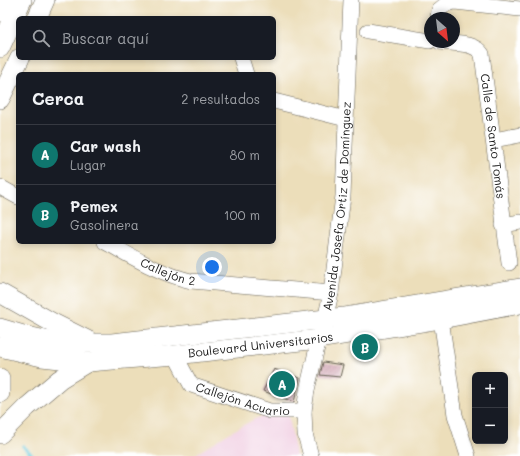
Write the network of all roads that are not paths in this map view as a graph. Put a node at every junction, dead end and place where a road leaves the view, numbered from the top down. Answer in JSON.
{"nodes":[{"id":1,"x":6,"y":0,"type":"edge"},
{"id":2,"x":22,"y":0,"type":"edge"},
{"id":3,"x":45,"y":0,"type":"edge"},
{"id":4,"x":351,"y":0,"type":"edge"},
{"id":5,"x":520,"y":9,"type":"edge"},
{"id":6,"x":0,"y":12,"type":"edge"},
{"id":7,"x":440,"y":12,"type":"edge"},
{"id":8,"x":38,"y":16,"type":"edge"},
{"id":9,"x":368,"y":31,"type":"dead end"},
{"id":10,"x":424,"y":40,"type":"edge"},
{"id":11,"x":460,"y":44,"type":"edge"},
{"id":12,"x":0,"y":48,"type":"edge"},
{"id":13,"x":19,"y":60,"type":"edge"},
{"id":14,"x":242,"y":60,"type":"edge"},
{"id":15,"x":16,"y":72,"type":"edge"},
{"id":16,"x":16,"y":72,"type":"edge"},
{"id":17,"x":245,"y":72,"type":"edge"},
{"id":18,"x":13,"y":83,"type":"edge"},
{"id":19,"x":0,"y":99,"type":"edge"},
{"id":20,"x":276,"y":102,"type":"edge"},
{"id":21,"x":346,"y":119,"type":"junction"},
{"id":22,"x":520,"y":135,"type":"edge"},
{"id":23,"x":494,"y":140,"type":"junction"},
{"id":24,"x":0,"y":188,"type":"edge"},
{"id":25,"x":16,"y":196,"type":"edge"},
{"id":26,"x":520,"y":222,"type":"edge"},
{"id":27,"x":503,"y":225,"type":"junction"},
{"id":28,"x":109,"y":244,"type":"edge"},
{"id":29,"x":508,"y":263,"type":"dead end"},
{"id":30,"x":520,"y":288,"type":"edge"},
{"id":31,"x":0,"y":293,"type":"edge"},
{"id":32,"x":331,"y":293,"type":"junction"},
{"id":33,"x":520,"y":304,"type":"edge"},
{"id":34,"x":441,"y":319,"type":"junction"},
{"id":35,"x":325,"y":320,"type":"junction"},
{"id":36,"x":0,"y":328,"type":"edge"},
{"id":37,"x":319,"y":339,"type":"junction"},
{"id":38,"x":94,"y":343,"type":"junction"},
{"id":39,"x":0,"y":347,"type":"edge"},
{"id":40,"x":175,"y":355,"type":"junction"},
{"id":41,"x":88,"y":362,"type":"junction"},
{"id":42,"x":0,"y":378,"type":"edge"},
{"id":43,"x":0,"y":393,"type":"edge"},
{"id":44,"x":304,"y":411,"type":"junction"},
{"id":45,"x":0,"y":434,"type":"edge"},
{"id":46,"x":311,"y":456,"type":"edge"},
{"id":47,"x":468,"y":456,"type":"edge"}],
"edges":[{"from":1,"to":6,"type":"main road"},
{"from":2,"to":12,"type":"main road"},
{"from":3,"to":8,"type":"main road"},
{"from":4,"to":21,"type":"street","name":"Avenida Josefa Ortiz de Domínguez"},
{"from":5,"to":7,"type":"street"},
{"from":9,"to":10,"type":"street"},
{"from":11,"to":23,"type":"street","name":"Calle de Santo Tomás"},
{"from":13,"to":16,"type":"main road"},
{"from":14,"to":17,"type":"street"},
{"from":15,"to":18,"type":"main road"},
{"from":18,"to":19,"type":"main road"},
{"from":20,"to":21,"type":"street"},
{"from":21,"to":32,"type":"street","name":"Avenida Josefa Ortiz de Domínguez"},
{"from":22,"to":23,"type":"street"},
{"from":23,"to":27,"type":"street","name":"Calle de Santo Tomás"},
{"from":24,"to":25,"type":"street"},
{"from":26,"to":27,"type":"street"},
{"from":27,"to":29,"type":"street","name":"Calle de Santo Tomás"},
{"from":28,"to":32,"type":"street","name":"Callejón 2"},
{"from":30,"to":35,"type":"main road","name":"Boulevard Universitarios"},
{"from":31,"to":38,"type":"main road"},
{"from":32,"to":35,"type":"street","name":"Avenida Josefa Ortiz de Domínguez"},
{"from":33,"to":34,"type":"main road","name":"Boulevard Universitarios"},
{"from":34,"to":37,"type":"main road","name":"Boulevard Universitarios"},
{"from":34,"to":47,"type":"street"},
{"from":35,"to":37,"type":"street","name":"Avenida Josefa Ortiz de Domínguez"},
{"from":35,"to":38,"type":"main road","name":"Boulevard Universitarios"},
{"from":36,"to":38,"type":"main road","name":"Boulevard Universitarios"},
{"from":37,"to":40,"type":"main road","name":"Boulevard Universitarios"},
{"from":37,"to":44,"type":"street","name":"Avenida Josefa Ortiz de Domínguez"},
{"from":39,"to":41,"type":"main road","name":"Boulevard Universitarios"},
{"from":40,"to":41,"type":"main road","name":"Boulevard Universitarios"},
{"from":40,"to":44,"type":"street","name":"Callejón Acuario"},
{"from":41,"to":45,"type":"main road"},
{"from":42,"to":43,"type":"main road"},
{"from":44,"to":46,"type":"street","name":"Avenida Josefa Ortiz de Domínguez"}]}
